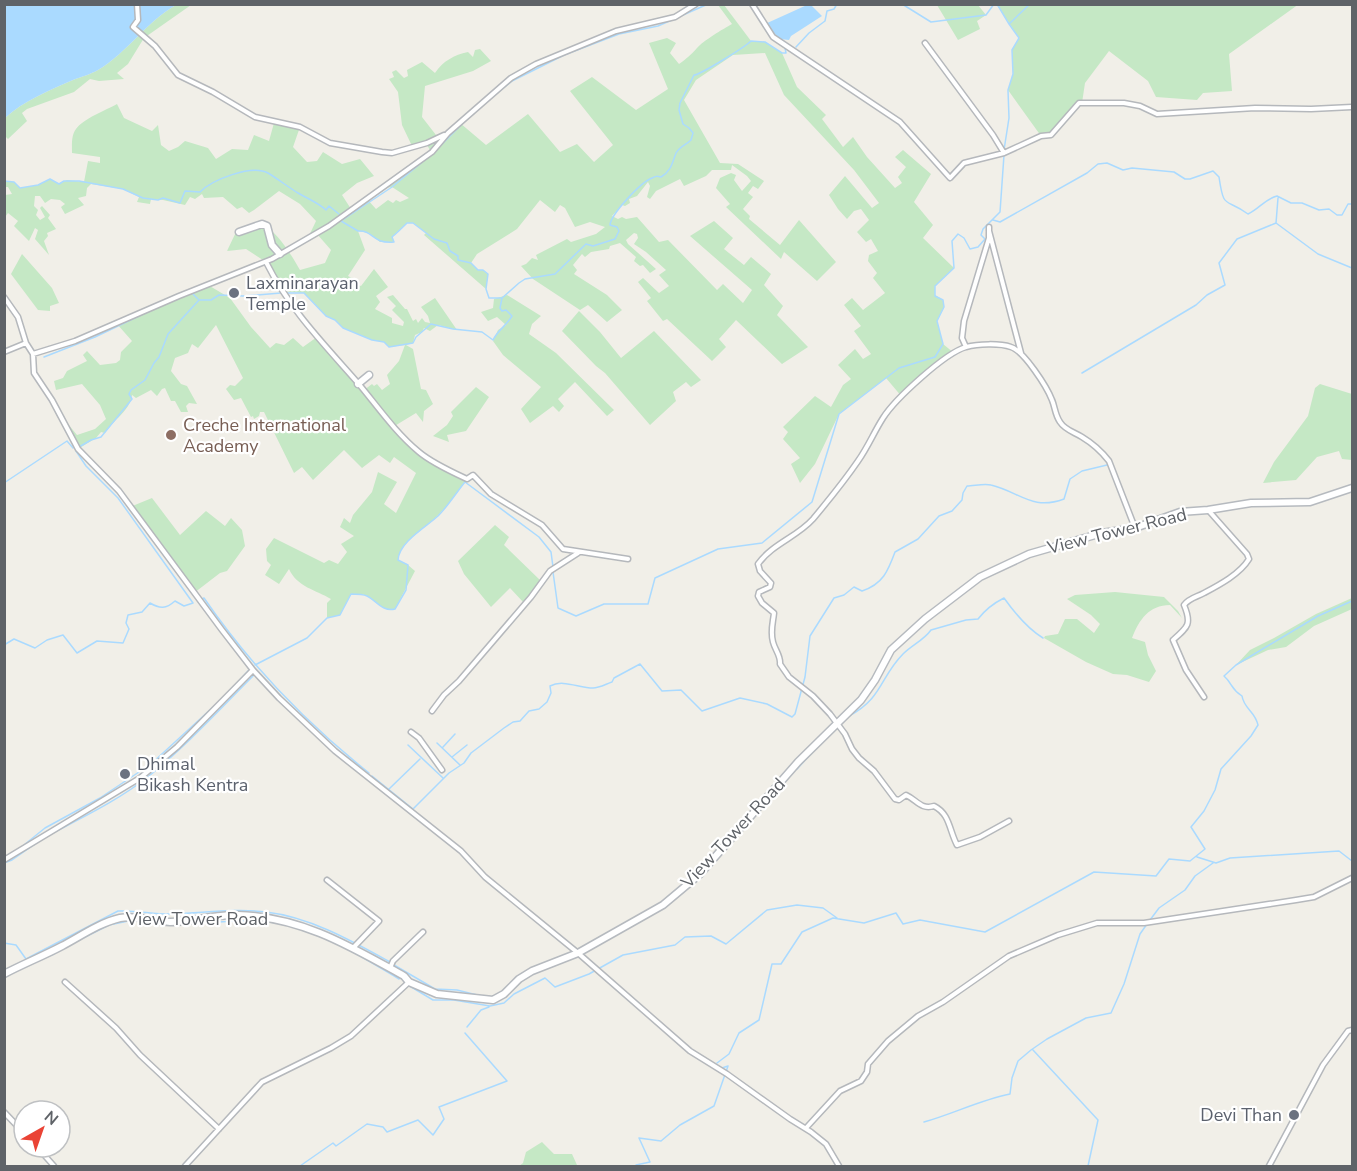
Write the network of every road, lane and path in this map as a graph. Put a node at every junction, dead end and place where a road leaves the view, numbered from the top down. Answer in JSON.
{"nodes":[{"id":1,"x":137,"y":4,"type":"edge"},
{"id":2,"x":696,"y":4,"type":"edge"},
{"id":3,"x":752,"y":4,"type":"edge"},
{"id":4,"x":925,"y":43,"type":"dead end"},
{"id":5,"x":1353,"y":107,"type":"edge"},
{"id":6,"x":448,"y":133,"type":"junction"},
{"id":7,"x":1004,"y":153,"type":"junction"},
{"id":8,"x":239,"y":232,"type":"dead end"},
{"id":9,"x":280,"y":254,"type":"junction"},
{"id":10,"x":266,"y":262,"type":"junction"},
{"id":11,"x":4,"y":297,"type":"edge"},
{"id":12,"x":26,"y":343,"type":"junction"},
{"id":13,"x":966,"y":347,"type":"junction"},
{"id":14,"x":4,"y":352,"type":"edge"},
{"id":15,"x":33,"y":354,"type":"junction"},
{"id":16,"x":1021,"y":354,"type":"junction"},
{"id":17,"x":369,"y":375,"type":"dead end"},
{"id":18,"x":358,"y":384,"type":"junction"},
{"id":19,"x":1353,"y":488,"type":"edge"},
{"id":20,"x":1208,"y":510,"type":"junction"},
{"id":21,"x":1135,"y":528,"type":"junction"},
{"id":22,"x":579,"y":553,"type":"junction"},
{"id":23,"x":628,"y":559,"type":"dead end"},
{"id":24,"x":253,"y":669,"type":"junction"},
{"id":25,"x":1204,"y":697,"type":"dead end"},
{"id":26,"x":432,"y":711,"type":"dead end"},
{"id":27,"x":836,"y":722,"type":"junction"},
{"id":28,"x":411,"y":732,"type":"dead end"},
{"id":29,"x":442,"y":770,"type":"dead end"},
{"id":30,"x":1009,"y":821,"type":"dead end"},
{"id":31,"x":4,"y":860,"type":"edge"},
{"id":32,"x":1353,"y":878,"type":"edge"},
{"id":33,"x":327,"y":880,"type":"dead end"},
{"id":34,"x":423,"y":933,"type":"dead end"},
{"id":35,"x":354,"y":947,"type":"junction"},
{"id":36,"x":578,"y":953,"type":"junction"},
{"id":37,"x":390,"y":968,"type":"junction"},
{"id":38,"x":4,"y":974,"type":"edge"},
{"id":39,"x":65,"y":982,"type":"dead end"},
{"id":40,"x":409,"y":982,"type":"junction"},
{"id":41,"x":1353,"y":1030,"type":"edge"},
{"id":42,"x":806,"y":1128,"type":"junction"},
{"id":43,"x":219,"y":1129,"type":"junction"},
{"id":44,"x":185,"y":1167,"type":"edge"},
{"id":45,"x":839,"y":1167,"type":"edge"},
{"id":46,"x":1269,"y":1167,"type":"edge"}],
"edges":[{"from":1,"to":6,"type":"street"},
{"from":2,"to":6,"type":"street"},
{"from":3,"to":7,"type":"street"},
{"from":4,"to":7,"type":"street"},
{"from":5,"to":7,"type":"street"},
{"from":6,"to":9,"type":"street"},
{"from":8,"to":9,"type":"street"},
{"from":9,"to":10,"type":"street"},
{"from":10,"to":15,"type":"street"},
{"from":10,"to":18,"type":"street"},
{"from":11,"to":12,"type":"street"},
{"from":12,"to":14,"type":"street"},
{"from":12,"to":15,"type":"street"},
{"from":13,"to":16,"type":"street"},
{"from":13,"to":16,"type":"street"},
{"from":13,"to":27,"type":"street"},
{"from":15,"to":24,"type":"street"},
{"from":16,"to":21,"type":"street"},
{"from":17,"to":18,"type":"street"},
{"from":18,"to":22,"type":"street"},
{"from":19,"to":20,"type":"street","name":"View Tower Road"},
{"from":20,"to":21,"type":"street","name":"View Tower Road"},
{"from":20,"to":25,"type":"street"},
{"from":21,"to":27,"type":"street","name":"View Tower Road"},
{"from":22,"to":23,"type":"street"},
{"from":22,"to":26,"type":"street"},
{"from":24,"to":31,"type":"street"},
{"from":24,"to":36,"type":"street"},
{"from":27,"to":30,"type":"street"},
{"from":27,"to":36,"type":"street","name":"View Tower Road"},
{"from":28,"to":29,"type":"street"},
{"from":32,"to":42,"type":"street"},
{"from":33,"to":35,"type":"street"},
{"from":34,"to":37,"type":"street"},
{"from":35,"to":37,"type":"street","name":"View Tower Road"},
{"from":35,"to":38,"type":"street","name":"View Tower Road"},
{"from":36,"to":40,"type":"street","name":"View Tower Road"},
{"from":36,"to":42,"type":"street"},
{"from":37,"to":40,"type":"street","name":"View Tower Road"},
{"from":39,"to":43,"type":"street"},
{"from":40,"to":43,"type":"street"},
{"from":41,"to":46,"type":"street"},
{"from":42,"to":45,"type":"street"},
{"from":43,"to":44,"type":"street"}]}
